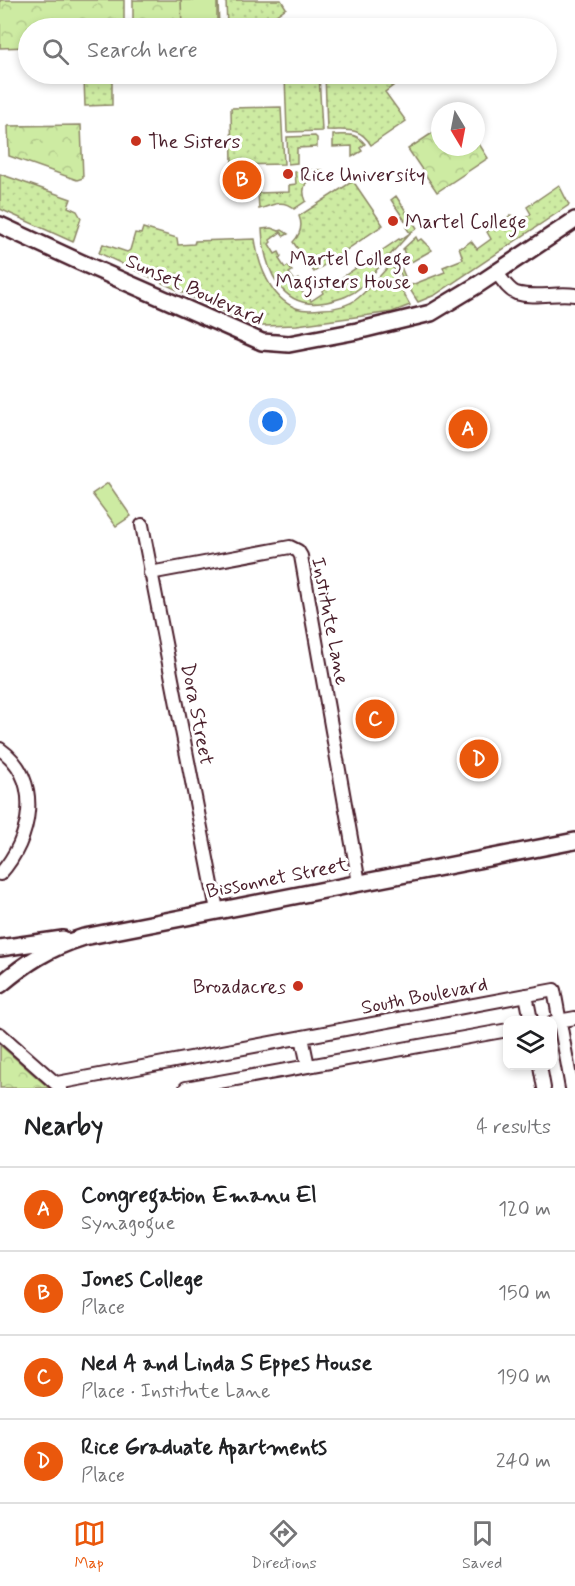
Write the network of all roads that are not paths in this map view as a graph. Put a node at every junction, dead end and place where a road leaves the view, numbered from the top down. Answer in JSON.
{"nodes":[{"id":1,"x":575,"y":220,"type":"edge"},
{"id":2,"x":0,"y":225,"type":"edge"},
{"id":3,"x":496,"y":272,"type":"junction"},
{"id":4,"x":575,"y":296,"type":"edge"},
{"id":5,"x":142,"y":525,"type":"dead end"},
{"id":6,"x":150,"y":573,"type":"junction"},
{"id":7,"x":0,"y":749,"type":"edge"},
{"id":8,"x":575,"y":841,"type":"edge"},
{"id":9,"x":0,"y":874,"type":"edge"},
{"id":10,"x":359,"y":883,"type":"junction"},
{"id":11,"x":217,"y":910,"type":"junction"},
{"id":12,"x":84,"y":937,"type":"junction"},
{"id":13,"x":0,"y":948,"type":"edge"},
{"id":14,"x":0,"y":985,"type":"edge"},
{"id":15,"x":526,"y":995,"type":"junction"},
{"id":16,"x":530,"y":1016,"type":"edge"},
{"id":17,"x":556,"y":1016,"type":"edge"},
{"id":18,"x":575,"y":1018,"type":"edge"},
{"id":19,"x":557,"y":1021,"type":"edge"},
{"id":20,"x":557,"y":1025,"type":"edge"},
{"id":21,"x":503,"y":1031,"type":"edge"},
{"id":22,"x":0,"y":1034,"type":"edge"},
{"id":23,"x":302,"y":1037,"type":"junction"},
{"id":24,"x":308,"y":1066,"type":"junction"},
{"id":25,"x":541,"y":1070,"type":"edge"},
{"id":26,"x":59,"y":1086,"type":"edge"},
{"id":27,"x":186,"y":1088,"type":"edge"},
{"id":28,"x":544,"y":1088,"type":"edge"},
{"id":29,"x":572,"y":1088,"type":"edge"}],
"edges":[{"from":1,"to":3,"type":"main road","name":"Sunset Boulevard"},
{"from":2,"to":3,"type":"main road","name":"Sunset Boulevard"},
{"from":3,"to":4,"type":"street"},
{"from":5,"to":6,"type":"street","name":"Dora Street"},
{"from":6,"to":10,"type":"street","name":"Institute Lane"},
{"from":6,"to":11,"type":"street","name":"Dora Street"},
{"from":7,"to":9,"type":"street"},
{"from":8,"to":10,"type":"main road","name":"Bissonnet Street"},
{"from":10,"to":11,"type":"main road","name":"Bissonnet Street"},
{"from":11,"to":12,"type":"main road","name":"Bissonnet Street"},
{"from":12,"to":13,"type":"main road"},
{"from":12,"to":14,"type":"main road","name":"Bissonnet Street"},
{"from":15,"to":16,"type":"street"},
{"from":15,"to":17,"type":"street","name":"South Boulevard"},
{"from":15,"to":23,"type":"street","name":"South Boulevard"},
{"from":18,"to":19,"type":"street"},
{"from":20,"to":29,"type":"street"},
{"from":21,"to":24,"type":"street"},
{"from":22,"to":26,"type":"street"},
{"from":23,"to":24,"type":"street"},
{"from":23,"to":26,"type":"street","name":"South Boulevard"},
{"from":24,"to":27,"type":"street"},
{"from":25,"to":28,"type":"street"}]}
